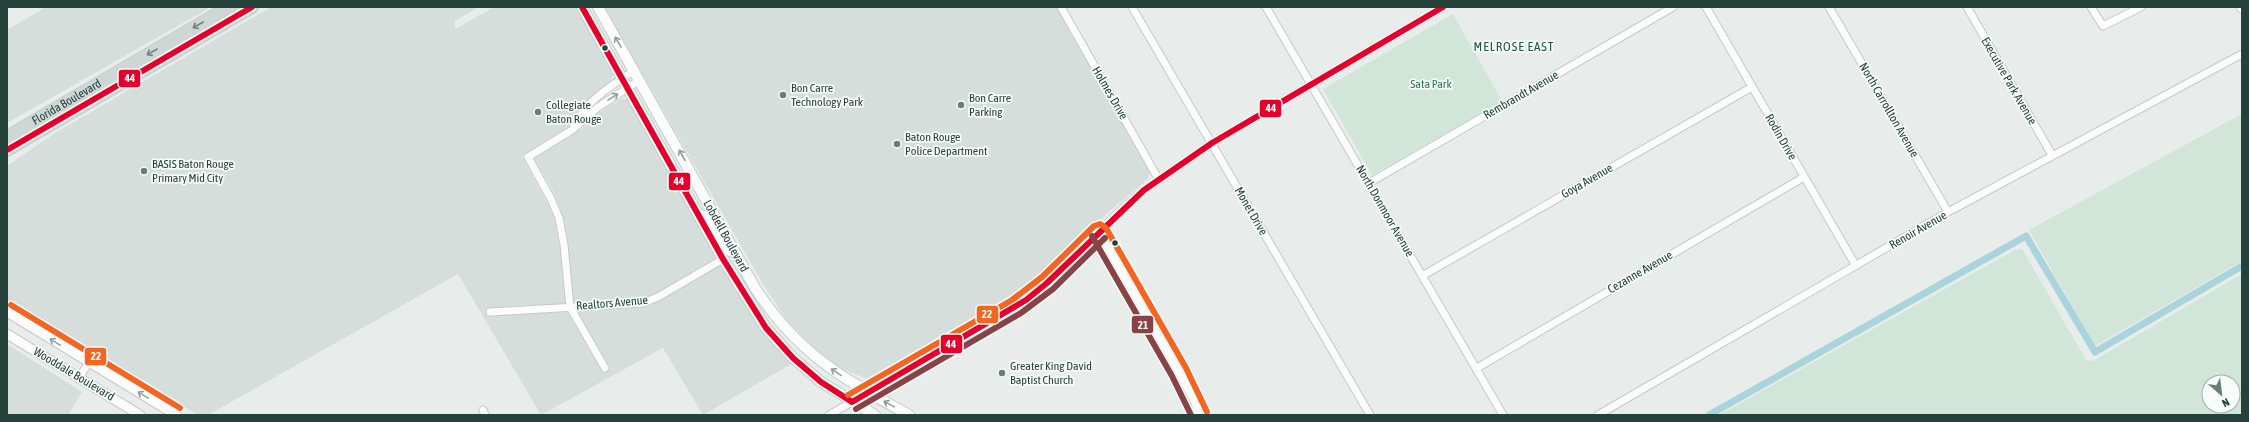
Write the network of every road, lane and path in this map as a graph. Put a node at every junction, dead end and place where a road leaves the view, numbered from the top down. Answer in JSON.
{"nodes":[{"id":1,"x":229,"y":7,"type":"edge"},
{"id":2,"x":252,"y":7,"type":"edge"},
{"id":3,"x":582,"y":7,"type":"edge"},
{"id":4,"x":598,"y":7,"type":"edge"},
{"id":5,"x":1061,"y":7,"type":"edge"},
{"id":6,"x":1132,"y":7,"type":"edge"},
{"id":7,"x":1266,"y":7,"type":"edge"},
{"id":8,"x":1443,"y":7,"type":"edge"},
{"id":9,"x":1673,"y":7,"type":"edge"},
{"id":10,"x":1706,"y":7,"type":"edge"},
{"id":11,"x":1829,"y":7,"type":"edge"},
{"id":12,"x":1967,"y":7,"type":"edge"},
{"id":13,"x":2091,"y":7,"type":"edge"},
{"id":14,"x":2141,"y":7,"type":"edge"},
{"id":15,"x":219,"y":20,"type":"junction"},
{"id":16,"x":600,"y":40,"type":"junction"},
{"id":17,"x":2242,"y":54,"type":"edge"},
{"id":18,"x":635,"y":70,"type":"junction"},
{"id":19,"x":126,"y":74,"type":"junction"},
{"id":20,"x":621,"y":79,"type":"junction"},
{"id":21,"x":640,"y":80,"type":"junction"},
{"id":22,"x":1311,"y":85,"type":"junction"},
{"id":23,"x":1752,"y":87,"type":"junction"},
{"id":24,"x":626,"y":89,"type":"junction"},
{"id":25,"x":664,"y":123,"type":"junction"},
{"id":26,"x":26,"y":125,"type":"junction"},
{"id":27,"x":572,"y":130,"type":"junction"},
{"id":28,"x":7,"y":136,"type":"edge"},
{"id":29,"x":7,"y":143,"type":"edge"},
{"id":30,"x":1212,"y":143,"type":"junction"},
{"id":31,"x":7,"y":150,"type":"edge"},
{"id":32,"x":2052,"y":155,"type":"junction"},
{"id":33,"x":1804,"y":177,"type":"junction"},
{"id":34,"x":1159,"y":180,"type":"junction"},
{"id":35,"x":1369,"y":184,"type":"junction"},
{"id":36,"x":1948,"y":212,"type":"junction"},
{"id":37,"x":698,"y":214,"type":"junction"},
{"id":38,"x":1099,"y":232,"type":"junction"},
{"id":39,"x":736,"y":252,"type":"junction"},
{"id":40,"x":723,"y":259,"type":"junction"},
{"id":41,"x":1856,"y":266,"type":"junction"},
{"id":42,"x":1422,"y":276,"type":"junction"},
{"id":43,"x":570,"y":307,"type":"junction"},
{"id":44,"x":7,"y":312,"type":"edge"},
{"id":45,"x":490,"y":312,"type":"dead end"},
{"id":46,"x":7,"y":334,"type":"edge"},
{"id":47,"x":89,"y":362,"type":"junction"},
{"id":48,"x":605,"y":368,"type":"dead end"},
{"id":49,"x":1477,"y":368,"type":"junction"},
{"id":50,"x":79,"y":378,"type":"junction"},
{"id":51,"x":869,"y":393,"type":"junction"},
{"id":52,"x":852,"y":402,"type":"junction"},
{"id":53,"x":140,"y":415,"type":"edge"},
{"id":54,"x":176,"y":415,"type":"edge"},
{"id":55,"x":829,"y":415,"type":"edge"},
{"id":56,"x":875,"y":415,"type":"edge"},
{"id":57,"x":909,"y":415,"type":"edge"},
{"id":58,"x":1199,"y":415,"type":"edge"},
{"id":59,"x":1370,"y":415,"type":"edge"},
{"id":60,"x":1503,"y":415,"type":"edge"},
{"id":61,"x":1598,"y":415,"type":"edge"}],
"edges":[{"from":1,"to":15,"type":"main road","name":"Florida Boulevard"},
{"from":2,"to":15,"type":"main road","name":"Florida Boulevard"},
{"from":3,"to":16,"type":"main road","name":"Lobdell Boulevard"},
{"from":18,"to":4,"type":"main road","name":"Lobdell Boulevard","one_way":true},
{"from":5,"to":34,"type":"street","name":"Holmes Drive"},
{"from":6,"to":30,"type":"street","name":"Monet Drive"},
{"from":7,"to":22,"type":"street","name":"North Donmoor Avenue"},
{"from":8,"to":22,"type":"street"},
{"from":9,"to":35,"type":"street","name":"Rembrandt Avenue"},
{"from":10,"to":23,"type":"street","name":"Rodin Drive"},
{"from":11,"to":36,"type":"street","name":"North Carrollton Avenue"},
{"from":12,"to":32,"type":"street","name":"Executive Park Avenue"},
{"from":13,"to":14,"type":"street"},
{"from":15,"to":19,"type":"main road","name":"Florida Boulevard"},
{"from":16,"to":18,"type":"main road"},
{"from":16,"to":20,"type":"main road","name":"Lobdell Boulevard"},
{"from":17,"to":32,"type":"street","name":"Renoir Avenue"},
{"from":18,"to":20,"type":"street"},
{"from":18,"to":21,"type":"main road","name":"Lobdell Boulevard"},
{"from":19,"to":26,"type":"main road","name":"Florida Boulevard"},
{"from":19,"to":31,"type":"main road","name":"Florida Boulevard"},
{"from":20,"to":24,"type":"main road","name":"Lobdell Boulevard"},
{"from":20,"to":27,"type":"street"},
{"from":21,"to":24,"type":"street"},
{"from":21,"to":25,"type":"main road","name":"Lobdell Boulevard"},
{"from":22,"to":30,"type":"street"},
{"from":22,"to":35,"type":"street","name":"North Donmoor Avenue"},
{"from":23,"to":33,"type":"street","name":"Rodin Drive"},
{"from":23,"to":42,"type":"street","name":"Goya Avenue"},
{"from":24,"to":25,"type":"main road"},
{"from":27,"to":24,"type":"street","one_way":true},
{"from":24,"to":37,"type":"main road","name":"Lobdell Boulevard"},
{"from":39,"to":25,"type":"main road","name":"Lobdell Boulevard","one_way":true},
{"from":26,"to":28,"type":"main road","name":"Florida Boulevard"},
{"from":26,"to":29,"type":"main road"},
{"from":27,"to":43,"type":"street"},
{"from":30,"to":34,"type":"street"},
{"from":30,"to":59,"type":"street","name":"Monet Drive"},
{"from":32,"to":36,"type":"street","name":"Renoir Avenue"},
{"from":33,"to":41,"type":"street","name":"Rodin Drive"},
{"from":33,"to":49,"type":"street","name":"Cezanne Avenue"},
{"from":34,"to":38,"type":"street"},
{"from":35,"to":42,"type":"street","name":"North Donmoor Avenue"},
{"from":36,"to":41,"type":"street","name":"Renoir Avenue"},
{"from":37,"to":39,"type":"main road"},
{"from":37,"to":40,"type":"main road","name":"Lobdell Boulevard"},
{"from":38,"to":51,"type":"street"},
{"from":38,"to":58,"type":"street"},
{"from":39,"to":40,"type":"main road"},
{"from":51,"to":39,"type":"main road","name":"Lobdell Boulevard","one_way":true},
{"from":40,"to":43,"type":"street","name":"Realtors Avenue"},
{"from":40,"to":52,"type":"main road","name":"Lobdell Boulevard"},
{"from":41,"to":61,"type":"street","name":"Renoir Avenue"},
{"from":42,"to":49,"type":"street","name":"North Donmoor Avenue"},
{"from":43,"to":45,"type":"street","name":"Realtors Avenue"},
{"from":43,"to":48,"type":"street"},
{"from":47,"to":44,"type":"street","name":"Wooddale Boulevard","one_way":true},
{"from":46,"to":50,"type":"street","name":"Wooddale Boulevard"},
{"from":47,"to":50,"type":"street"},
{"from":54,"to":47,"type":"street","name":"Wooddale Boulevard","one_way":true},
{"from":49,"to":60,"type":"street","name":"North Donmoor Avenue"},
{"from":50,"to":53,"type":"street","name":"Wooddale Boulevard"},
{"from":51,"to":52,"type":"main road"},
{"from":57,"to":51,"type":"main road","name":"Lobdell Boulevard","one_way":true},
{"from":52,"to":55,"type":"street"},
{"from":52,"to":56,"type":"main road","name":"Lobdell Boulevard"}]}
